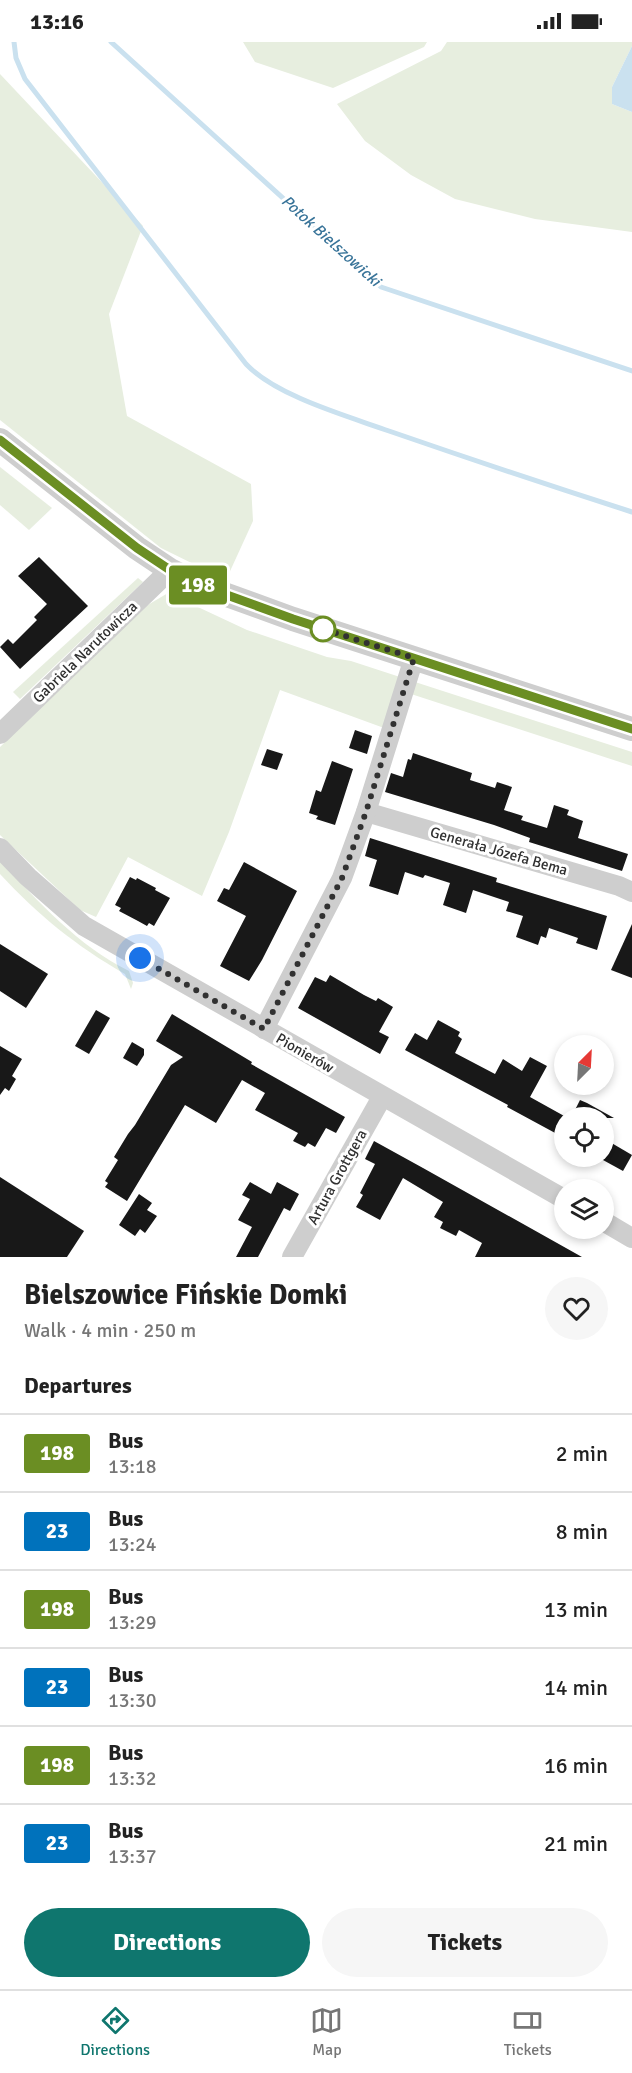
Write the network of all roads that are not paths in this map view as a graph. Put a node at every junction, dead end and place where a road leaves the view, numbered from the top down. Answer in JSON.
{"nodes":[{"id":1,"x":0,"y":440,"type":"edge"},
{"id":2,"x":170,"y":570,"type":"junction"},
{"id":3,"x":414,"y":658,"type":"junction"},
{"id":4,"x":4,"y":722,"type":"edge"},
{"id":5,"x":632,"y":729,"type":"edge"},
{"id":6,"x":366,"y":812,"type":"junction"},
{"id":7,"x":0,"y":848,"type":"edge"},
{"id":8,"x":632,"y":892,"type":"edge"},
{"id":9,"x":264,"y":1029,"type":"junction"},
{"id":10,"x":382,"y":1097,"type":"junction"},
{"id":11,"x":554,"y":1193,"type":"edge"},
{"id":12,"x":614,"y":1227,"type":"edge"},
{"id":13,"x":632,"y":1238,"type":"edge"},
{"id":14,"x":292,"y":1257,"type":"edge"}],
"edges":[{"from":1,"to":2,"type":"street"},
{"from":2,"to":3,"type":"street"},
{"from":2,"to":4,"type":"street","name":"Gabriela Narutowicza"},
{"from":3,"to":5,"type":"street"},
{"from":3,"to":6,"type":"street"},
{"from":6,"to":8,"type":"street","name":"Generała Józefa Bema"},
{"from":6,"to":9,"type":"street"},
{"from":7,"to":9,"type":"street","name":"Pionierów"},
{"from":9,"to":10,"type":"street","name":"Pionierów"},
{"from":10,"to":11,"type":"street","name":"Pionierów"},
{"from":10,"to":14,"type":"street","name":"Artura Grottgera"},
{"from":12,"to":13,"type":"street"}]}
